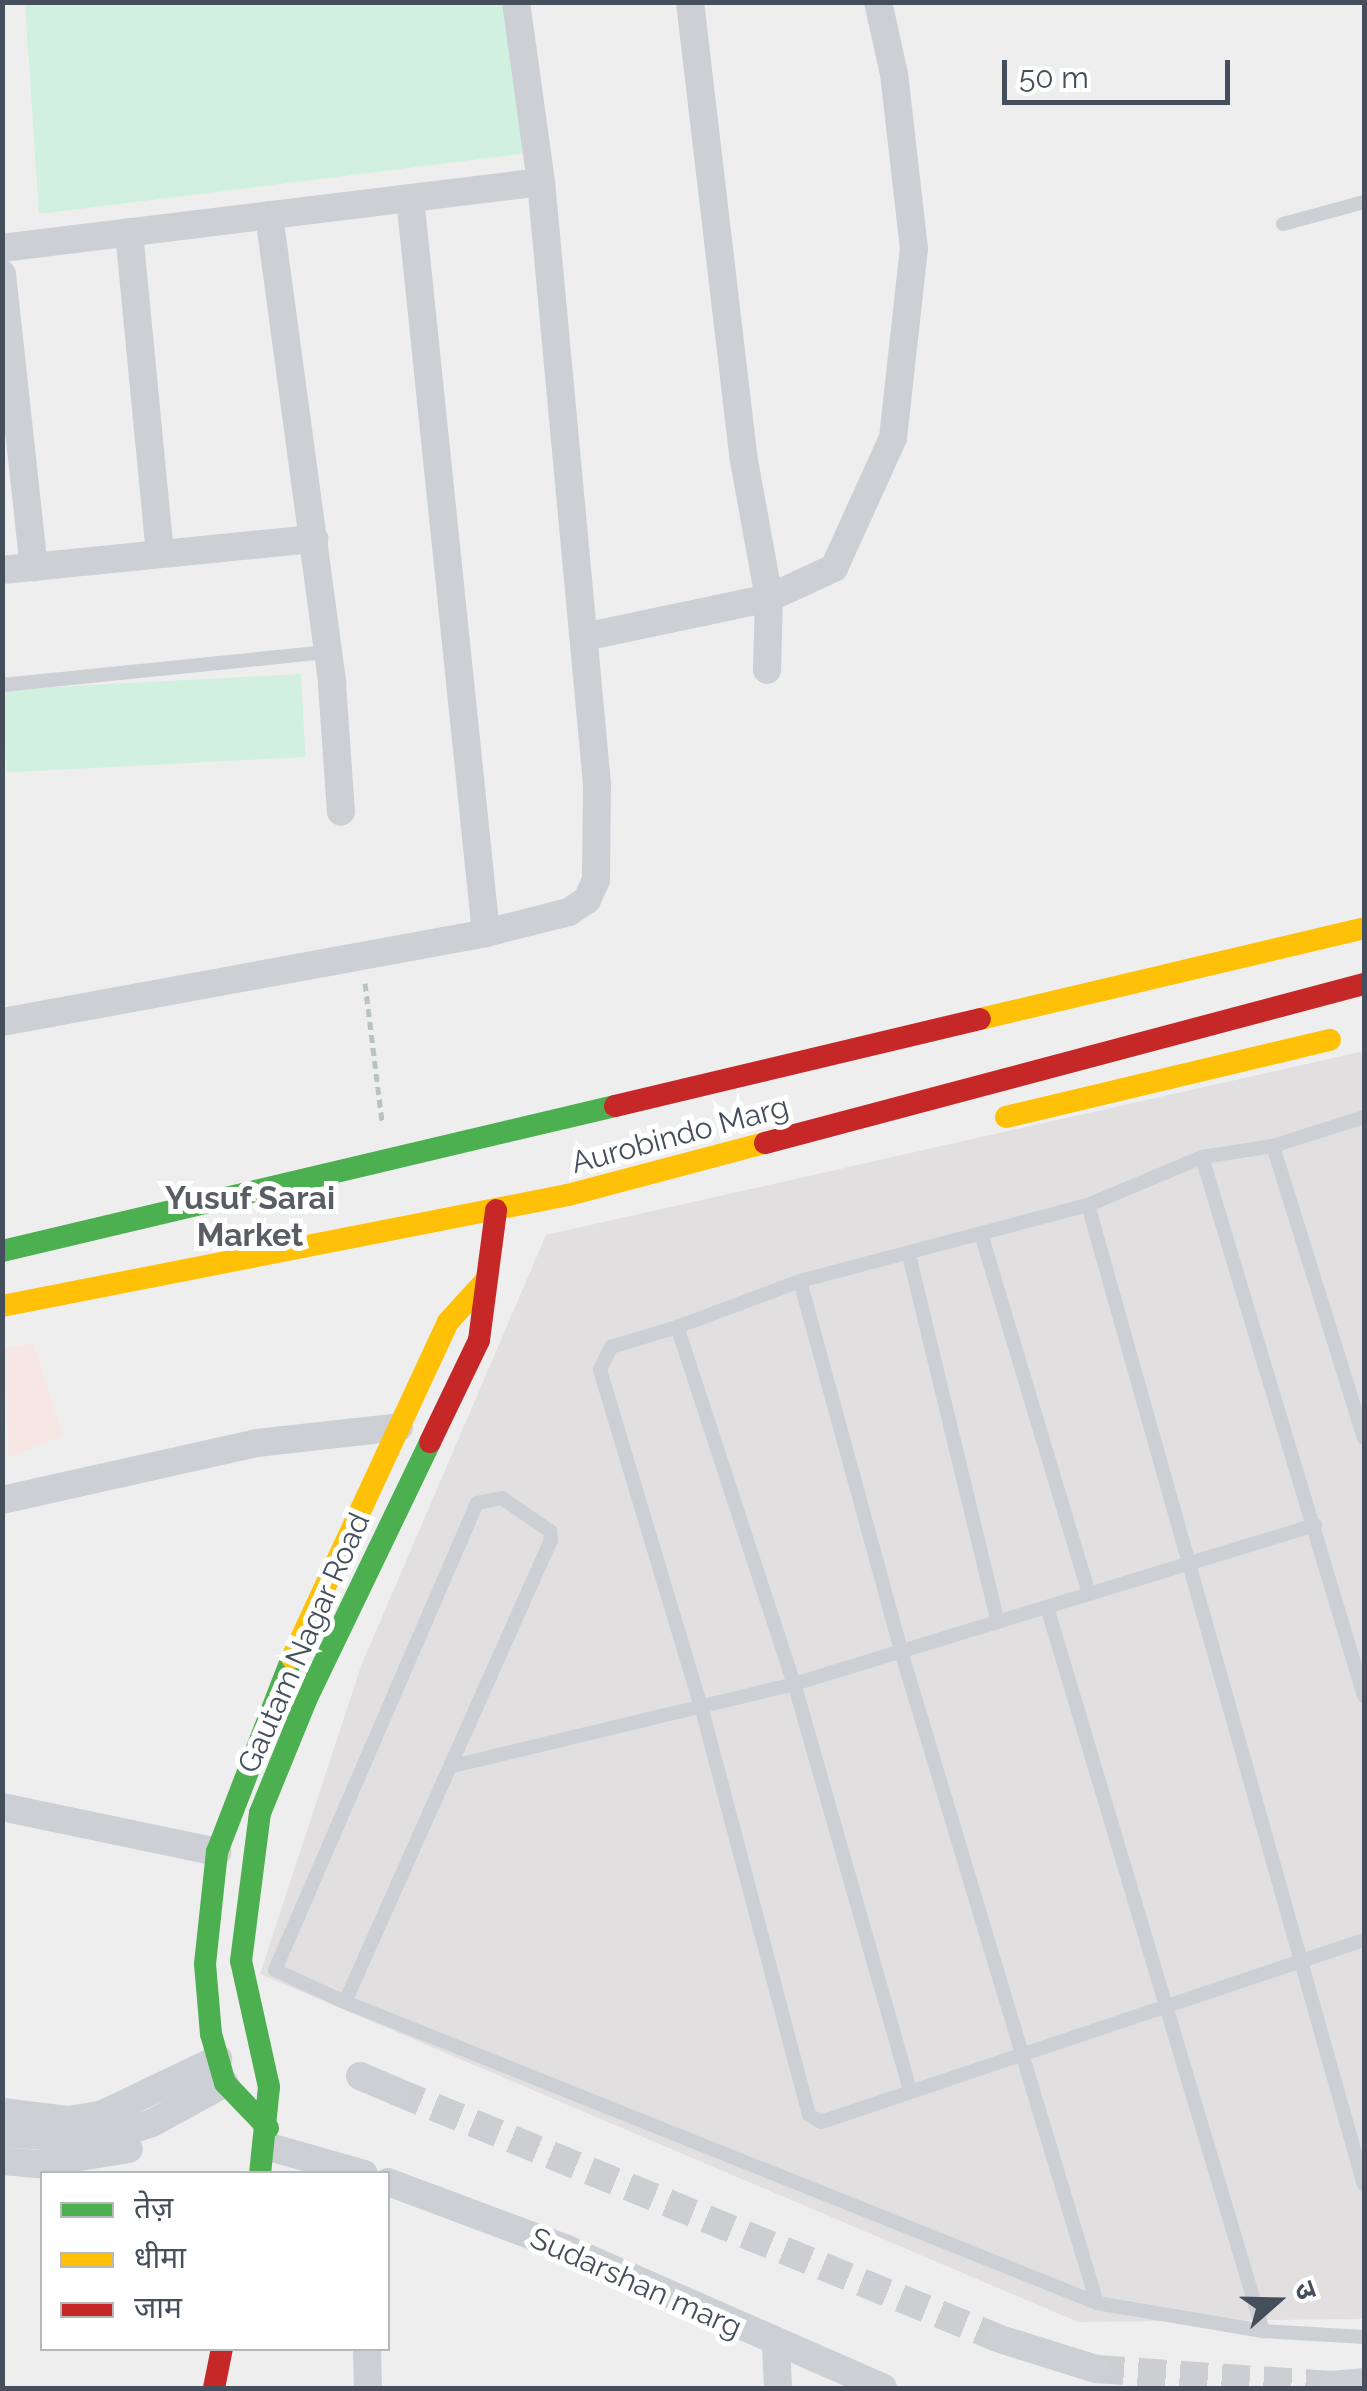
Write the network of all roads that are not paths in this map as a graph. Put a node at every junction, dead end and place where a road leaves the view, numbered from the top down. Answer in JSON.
{"nodes":[{"id":1,"x":516,"y":2,"type":"edge"},
{"id":2,"x":690,"y":2,"type":"edge"},
{"id":3,"x":878,"y":2,"type":"edge"},
{"id":4,"x":541,"y":182,"type":"junction"},
{"id":5,"x":410,"y":198,"type":"junction"},
{"id":6,"x":1364,"y":202,"type":"edge"},
{"id":7,"x":269,"y":216,"type":"junction"},
{"id":8,"x":1283,"y":224,"type":"dead end"},
{"id":9,"x":129,"y":232,"type":"junction"},
{"id":10,"x":2,"y":248,"type":"edge"},
{"id":11,"x":2,"y":274,"type":"edge"},
{"id":12,"x":314,"y":539,"type":"junction"},
{"id":13,"x":160,"y":554,"type":"junction"},
{"id":14,"x":34,"y":567,"type":"junction"},
{"id":15,"x":2,"y":570,"type":"edge"},
{"id":16,"x":769,"y":598,"type":"junction"},
{"id":17,"x":584,"y":637,"type":"junction"},
{"id":18,"x":328,"y":652,"type":"junction"},
{"id":19,"x":767,"y":670,"type":"dead end"},
{"id":20,"x":2,"y":685,"type":"edge"},
{"id":21,"x":341,"y":812,"type":"dead end"},
{"id":22,"x":1364,"y":928,"type":"edge"},
{"id":23,"x":486,"y":933,"type":"junction"},
{"id":24,"x":1364,"y":984,"type":"edge"},
{"id":25,"x":1255,"y":1015,"type":"junction"},
{"id":26,"x":2,"y":1022,"type":"edge"},
{"id":27,"x":1364,"y":1117,"type":"edge"},
{"id":28,"x":976,"y":1124,"type":"dead end"},
{"id":29,"x":1273,"y":1146,"type":"junction"},
{"id":30,"x":1202,"y":1158,"type":"junction"},
{"id":31,"x":598,"y":1187,"type":"junction"},
{"id":32,"x":664,"y":1194,"type":"dead end"},
{"id":33,"x":1088,"y":1205,"type":"junction"},
{"id":34,"x":496,"y":1210,"type":"junction"},
{"id":35,"x":982,"y":1237,"type":"junction"},
{"id":36,"x":2,"y":1250,"type":"edge"},
{"id":37,"x":909,"y":1255,"type":"junction"},
{"id":38,"x":487,"y":1279,"type":"junction"},
{"id":39,"x":800,"y":1280,"type":"junction"},
{"id":40,"x":2,"y":1306,"type":"edge"},
{"id":41,"x":677,"y":1326,"type":"junction"},
{"id":42,"x":399,"y":1427,"type":"junction"},
{"id":43,"x":1364,"y":1438,"type":"edge"},
{"id":44,"x":2,"y":1500,"type":"edge"},
{"id":45,"x":1314,"y":1525,"type":"junction"},
{"id":46,"x":1189,"y":1564,"type":"junction"},
{"id":47,"x":1088,"y":1594,"type":"junction"},
{"id":48,"x":1046,"y":1607,"type":"junction"},
{"id":49,"x":998,"y":1622,"type":"junction"},
{"id":50,"x":901,"y":1651,"type":"junction"},
{"id":51,"x":794,"y":1684,"type":"junction"},
{"id":52,"x":1364,"y":1696,"type":"edge"},
{"id":53,"x":701,"y":1706,"type":"junction"},
{"id":54,"x":454,"y":1766,"type":"junction"},
{"id":55,"x":2,"y":1807,"type":"edge"},
{"id":56,"x":218,"y":1852,"type":"junction"},
{"id":57,"x":1364,"y":1940,"type":"edge"},
{"id":58,"x":1305,"y":1960,"type":"junction"},
{"id":59,"x":345,"y":2002,"type":"junction"},
{"id":60,"x":1167,"y":2002,"type":"junction"},
{"id":61,"x":1019,"y":2052,"type":"junction"},
{"id":62,"x":222,"y":2071,"type":"junction"},
{"id":63,"x":360,"y":2076,"type":"dead end"},
{"id":64,"x":910,"y":2090,"type":"junction"},
{"id":65,"x":396,"y":2091,"type":"tunnel mouth"},
{"id":66,"x":190,"y":2104,"type":"junction"},
{"id":67,"x":2,"y":2112,"type":"edge"},
{"id":68,"x":2,"y":2133,"type":"edge"},
{"id":69,"x":265,"y":2149,"type":"edge"},
{"id":70,"x":2,"y":2160,"type":"edge"},
{"id":71,"x":352,"y":2171,"type":"edge"},
{"id":72,"x":390,"y":2183,"type":"edge"},
{"id":73,"x":1364,"y":2185,"type":"edge"},
{"id":74,"x":1097,"y":2304,"type":"junction"},
{"id":75,"x":1262,"y":2332,"type":"junction"},
{"id":76,"x":1364,"y":2337,"type":"edge"},
{"id":77,"x":1000,"y":2340,"type":"tunnel mouth"},
{"id":78,"x":776,"y":2344,"type":"junction"},
{"id":79,"x":221,"y":2351,"type":"edge"},
{"id":80,"x":368,"y":2351,"type":"edge"},
{"id":81,"x":1096,"y":2369,"type":"tunnel mouth"},
{"id":82,"x":1364,"y":2382,"type":"edge"},
{"id":83,"x":1331,"y":2384,"type":"dead end"},
{"id":84,"x":214,"y":2388,"type":"edge"},
{"id":85,"x":368,"y":2388,"type":"edge"},
{"id":86,"x":778,"y":2388,"type":"edge"},
{"id":87,"x":883,"y":2388,"type":"edge"}],
"edges":[{"from":1,"to":4,"type":"street"},
{"from":2,"to":16,"type":"street"},
{"from":3,"to":16,"type":"street"},
{"from":4,"to":5,"type":"street"},
{"from":4,"to":17,"type":"street"},
{"from":5,"to":7,"type":"street"},
{"from":5,"to":23,"type":"street"},
{"from":6,"to":8,"type":"lane"},
{"from":7,"to":9,"type":"street"},
{"from":7,"to":12,"type":"street"},
{"from":9,"to":10,"type":"street"},
{"from":9,"to":13,"type":"street"},
{"from":11,"to":14,"type":"street"},
{"from":12,"to":13,"type":"street"},
{"from":12,"to":18,"type":"street"},
{"from":13,"to":14,"type":"street"},
{"from":14,"to":15,"type":"street"},
{"from":16,"to":17,"type":"street"},
{"from":16,"to":19,"type":"street"},
{"from":17,"to":23,"type":"street"},
{"from":18,"to":20,"type":"lane"},
{"from":18,"to":21,"type":"street"},
{"from":22,"to":36,"type":"main road","name":"Aurobindo Marg"},
{"from":23,"to":26,"type":"street"},
{"from":24,"to":25,"type":"main road","name":"Aurobindo Marg"},
{"from":25,"to":28,"type":"main road"},
{"from":25,"to":31,"type":"main road","name":"Aurobindo Marg"},
{"from":27,"to":29,"type":"lane"},
{"from":29,"to":30,"type":"lane"},
{"from":29,"to":43,"type":"lane"},
{"from":30,"to":33,"type":"lane"},
{"from":30,"to":45,"type":"lane"},
{"from":31,"to":32,"type":"main road"},
{"from":31,"to":34,"type":"main road","name":"Aurobindo Marg"},
{"from":33,"to":35,"type":"lane"},
{"from":33,"to":46,"type":"lane"},
{"from":34,"to":38,"type":"main road","name":"Gautam Nagar Road"},
{"from":34,"to":40,"type":"main road","name":"Aurobindo Marg"},
{"from":35,"to":37,"type":"lane"},
{"from":35,"to":47,"type":"lane"},
{"from":37,"to":39,"type":"lane"},
{"from":37,"to":49,"type":"lane"},
{"from":38,"to":42,"type":"main road"},
{"from":38,"to":69,"type":"main road","name":"Gautam Nagar Road"},
{"from":39,"to":41,"type":"lane"},
{"from":39,"to":50,"type":"lane"},
{"from":41,"to":51,"type":"lane"},
{"from":41,"to":53,"type":"lane"},
{"from":42,"to":44,"type":"street"},
{"from":42,"to":56,"type":"main road"},
{"from":45,"to":46,"type":"lane"},
{"from":45,"to":52,"type":"lane"},
{"from":46,"to":47,"type":"lane"},
{"from":46,"to":58,"type":"lane"},
{"from":47,"to":48,"type":"lane"},
{"from":48,"to":49,"type":"lane"},
{"from":48,"to":60,"type":"lane"},
{"from":49,"to":50,"type":"lane"},
{"from":50,"to":51,"type":"lane"},
{"from":50,"to":61,"type":"lane"},
{"from":51,"to":53,"type":"lane"},
{"from":51,"to":64,"type":"lane"},
{"from":53,"to":54,"type":"lane"},
{"from":53,"to":64,"type":"lane"},
{"from":54,"to":59,"type":"lane"},
{"from":54,"to":59,"type":"lane"},
{"from":55,"to":56,"type":"street"},
{"from":56,"to":62,"type":"main road"},
{"from":57,"to":58,"type":"lane"},
{"from":58,"to":60,"type":"lane"},
{"from":58,"to":73,"type":"lane"},
{"from":59,"to":74,"type":"lane"},
{"from":60,"to":61,"type":"lane"},
{"from":60,"to":75,"type":"lane"},
{"from":61,"to":64,"type":"lane"},
{"from":61,"to":74,"type":"lane"},
{"from":62,"to":66,"type":"street"},
{"from":62,"to":67,"type":"street"},
{"from":62,"to":69,"type":"main road"},
{"from":63,"to":65,"type":"street"},
{"from":66,"to":68,"type":"street"},
{"from":66,"to":70,"type":"street"},
{"from":69,"to":71,"type":"street"},
{"from":72,"to":78,"type":"street","name":"Sudarshan marg"},
{"from":74,"to":75,"type":"lane"},
{"from":75,"to":76,"type":"lane"},
{"from":77,"to":81,"type":"street"},
{"from":78,"to":86,"type":"street"},
{"from":78,"to":87,"type":"street","name":"Sudarshan marg"},
{"from":79,"to":84,"type":"main road"},
{"from":80,"to":85,"type":"street"},
{"from":82,"to":83,"type":"street"}]}
